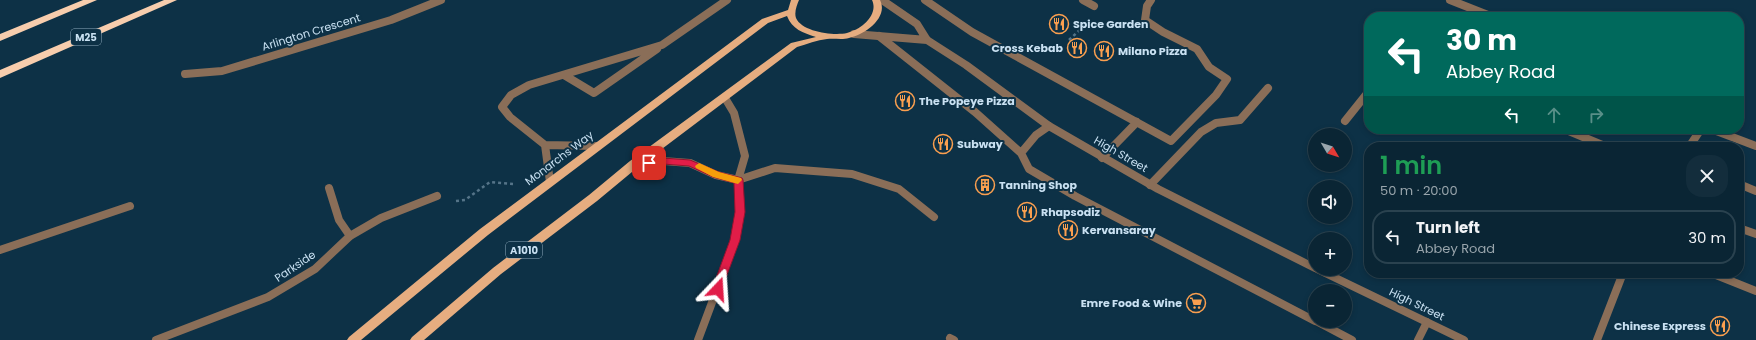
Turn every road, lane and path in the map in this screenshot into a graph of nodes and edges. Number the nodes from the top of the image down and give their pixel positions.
1 (92, 0) edge
2 (172, 0) edge
3 (441, 0) edge
4 (727, 0) edge
5 (794, 0) edge
6 (876, 0) edge
7 (882, 0) edge
8 (924, 0) edge
9 (1083, 0) edge
10 (1151, 0) edge
11 (1450, 0) edge
12 (1094, 6) dead end
13 (791, 12) junction
14 (1480, 12) edge
15 (1086, 25) dead end
16 (854, 34) junction
17 (828, 36) junction
18 (879, 36) junction
19 (0, 38) edge
20 (928, 40) junction
21 (1069, 40) dead end
22 (662, 45) junction
23 (0, 74) edge
24 (185, 74) dead end
25 (564, 75) junction
26 (1268, 88) dead end
27 (1364, 97) edge
28 (725, 98) junction
29 (1344, 121) dead end
30 (1137, 122) junction
31 (1049, 126) junction
32 (1576, 134) edge
33 (1724, 134) edge
34 (1595, 142) edge
35 (545, 144) junction
36 (596, 146) junction
37 (1756, 146) edge
38 (1021, 153) junction
39 (1102, 158) junction
40 (634, 164) junction
41 (738, 180) junction
42 (550, 182) junction
43 (1150, 185) junction
44 (1744, 186) edge
45 (330, 188) dead end
46 (1756, 191) edge
47 (437, 196) dead end
48 (130, 206) dead end
49 (934, 217) dead end
50 (1744, 230) edge
51 (1756, 234) edge
52 (350, 236) junction
53 (0, 250) edge
54 (1308, 264) edge
55 (1332, 276) edge
56 (1621, 278) edge
57 (1724, 278) edge
58 (1756, 291) edge
59 (1308, 317) edge
60 (1427, 322) junction
61 (1329, 328) edge
62 (156, 340) edge
63 (353, 340) edge
64 (416, 340) edge
65 (698, 340) edge
66 (1352, 340) edge
67 (1418, 340) edge
68 (1464, 340) edge
69 (1597, 340) edge

1 - 19 highway
2 - 23 highway, M25
3 - 24 street, Arlington Crescent
4 - 22 street
5 - 13 main road
6 - 16 main road
7 - 20 street, High Street
8 - 30 street
9 - 12 street
10 - 30 street
11 - 14 street
13 - 17 main road
13 - 36 main road, Monarchs Way
15 - 21 path
16 - 17 main road
16 - 18 street, High Street
17 - 28 main road, A1010
18 - 20 street, High Street
18 - 38 street
20 - 31 street, High Street
22 - 25 street
22 - 25 street
25 - 35 street
26 - 43 street
27 - 29 street
28 - 40 main road, A1010
28 - 41 street
30 - 39 street
31 - 38 street
31 - 39 street, High Street
32 - 34 street
33 - 37 street
35 - 36 street
35 - 42 street
36 - 42 main road, Monarchs Way
38 - 59 street
39 - 43 street, High Street
40 - 41 street
40 - 64 main road, A1010
41 - 49 street
41 - 65 street
42 - 63 main road, Monarchs Way
43 - 54 street, High Street
44 - 46 street
45 - 52 street
47 - 52 street, Parkside
48 - 53 street
50 - 51 street
52 - 62 street, Parkside
55 - 60 street, High Street
56 - 69 street
57 - 58 street
60 - 67 street
60 - 68 street, High Street
61 - 66 street

